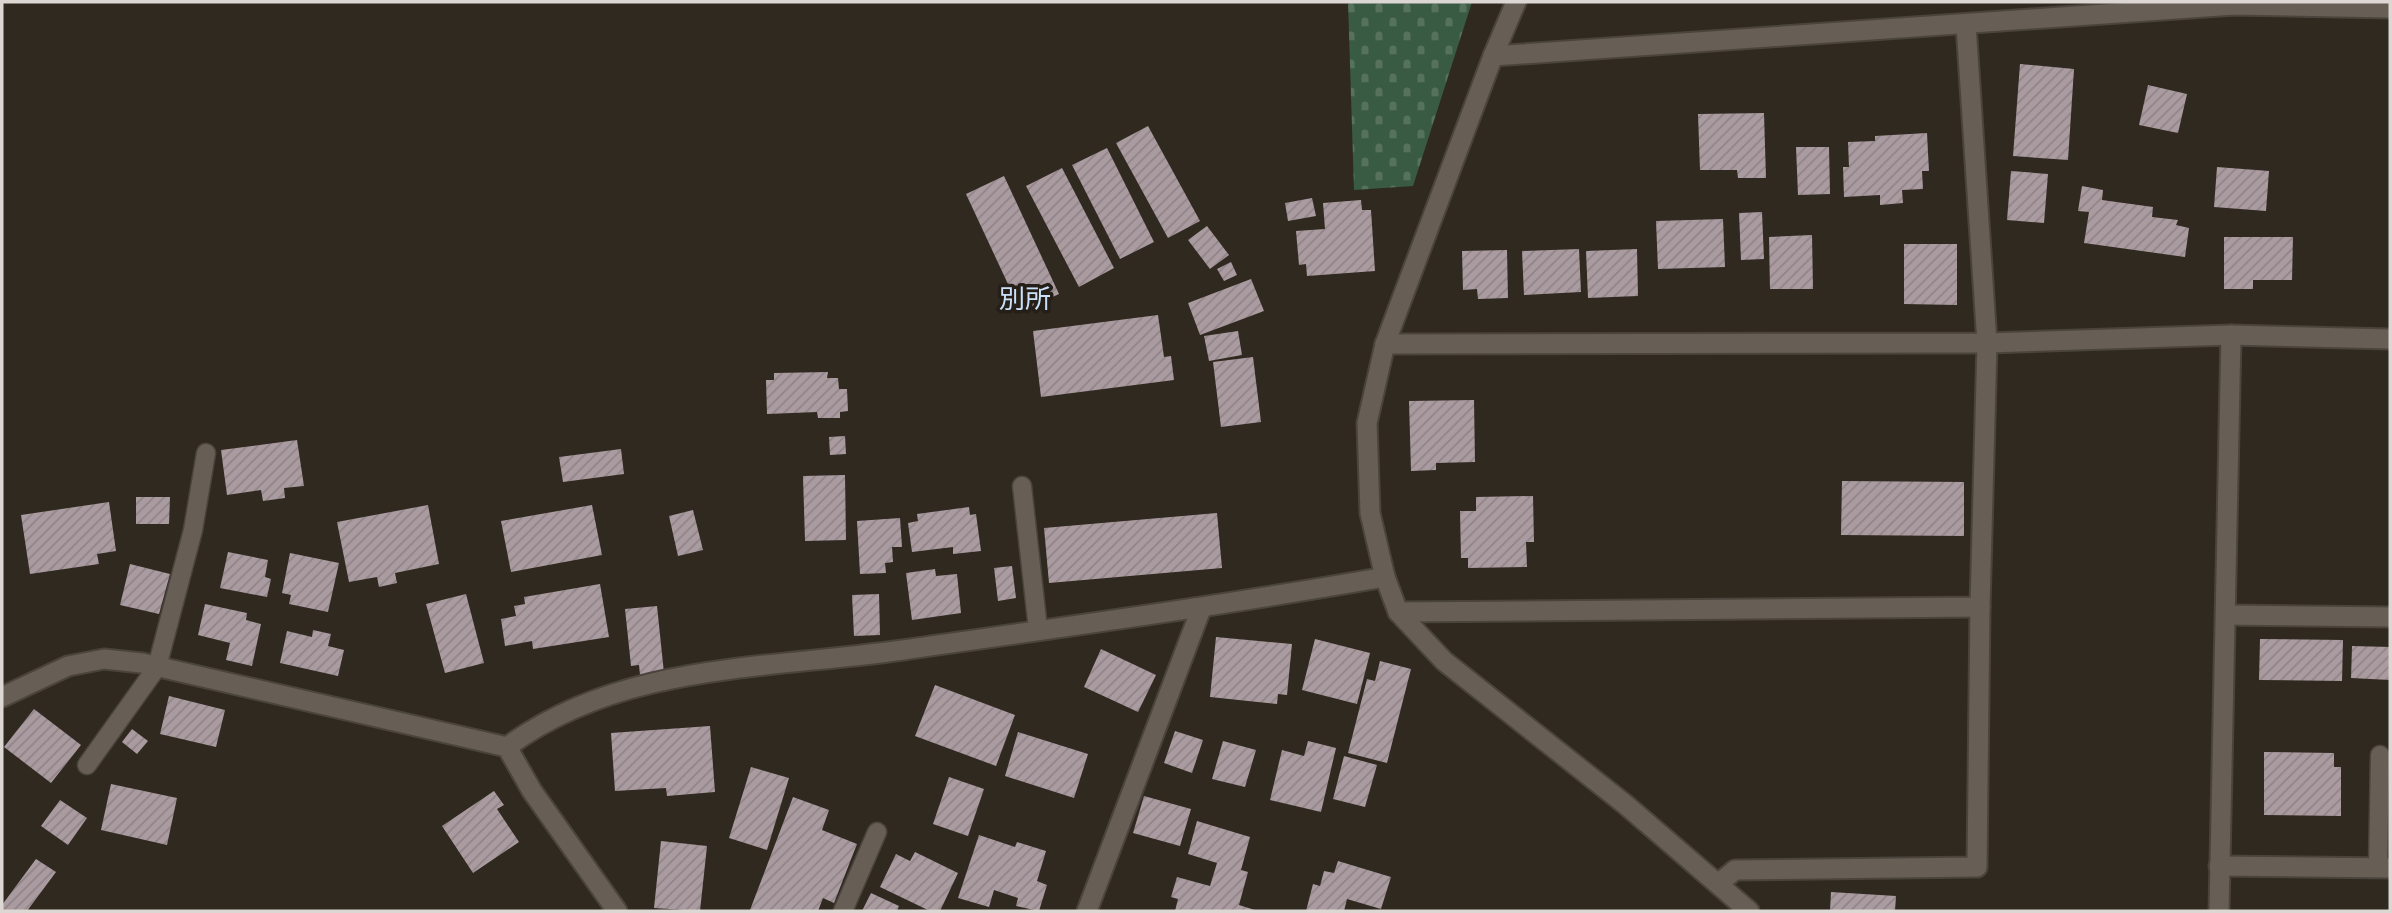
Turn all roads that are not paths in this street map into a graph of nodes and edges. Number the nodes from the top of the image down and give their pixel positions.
1 (1516, 2) edge
2 (2234, 4) edge
3 (2390, 8) edge
4 (1966, 25) junction
5 (1493, 56) junction
6 (2231, 335) junction
7 (2390, 338) edge
8 (1987, 343) junction
9 (1385, 344) junction
10 (206, 453) dead end
11 (1022, 486) dead end
12 (1385, 577) junction
13 (1980, 607) junction
14 (1201, 609) junction
15 (1398, 612) junction
16 (2226, 615) junction
17 (2390, 617) edge
18 (1038, 628) junction
19 (157, 667) junction
20 (2, 697) edge
21 (507, 747) junction
22 (2380, 755) dead end
23 (87, 765) dead end
24 (877, 832) dead end
25 (2220, 866) junction
26 (2384, 868) edge
27 (1718, 884) junction
28 (617, 911) edge
29 (843, 911) edge
30 (1087, 911) edge
31 (1749, 911) edge
32 (2219, 911) edge

1 - 5 street
2 - 3 street
2 - 4 street
4 - 5 street
4 - 8 street
5 - 9 street
6 - 7 street
6 - 8 street
6 - 16 street
8 - 9 street
8 - 13 street
9 - 12 street
10 - 19 lane
11 - 18 lane
12 - 14 street
12 - 15 street
13 - 15 street
13 - 27 street
14 - 18 street
14 - 30 street
15 - 27 street
16 - 17 street
16 - 25 street
18 - 21 street
19 - 20 street
19 - 21 street
19 - 23 lane
21 - 28 street
22 - 26 lane
24 - 29 lane
25 - 26 street
25 - 32 street
27 - 31 street

